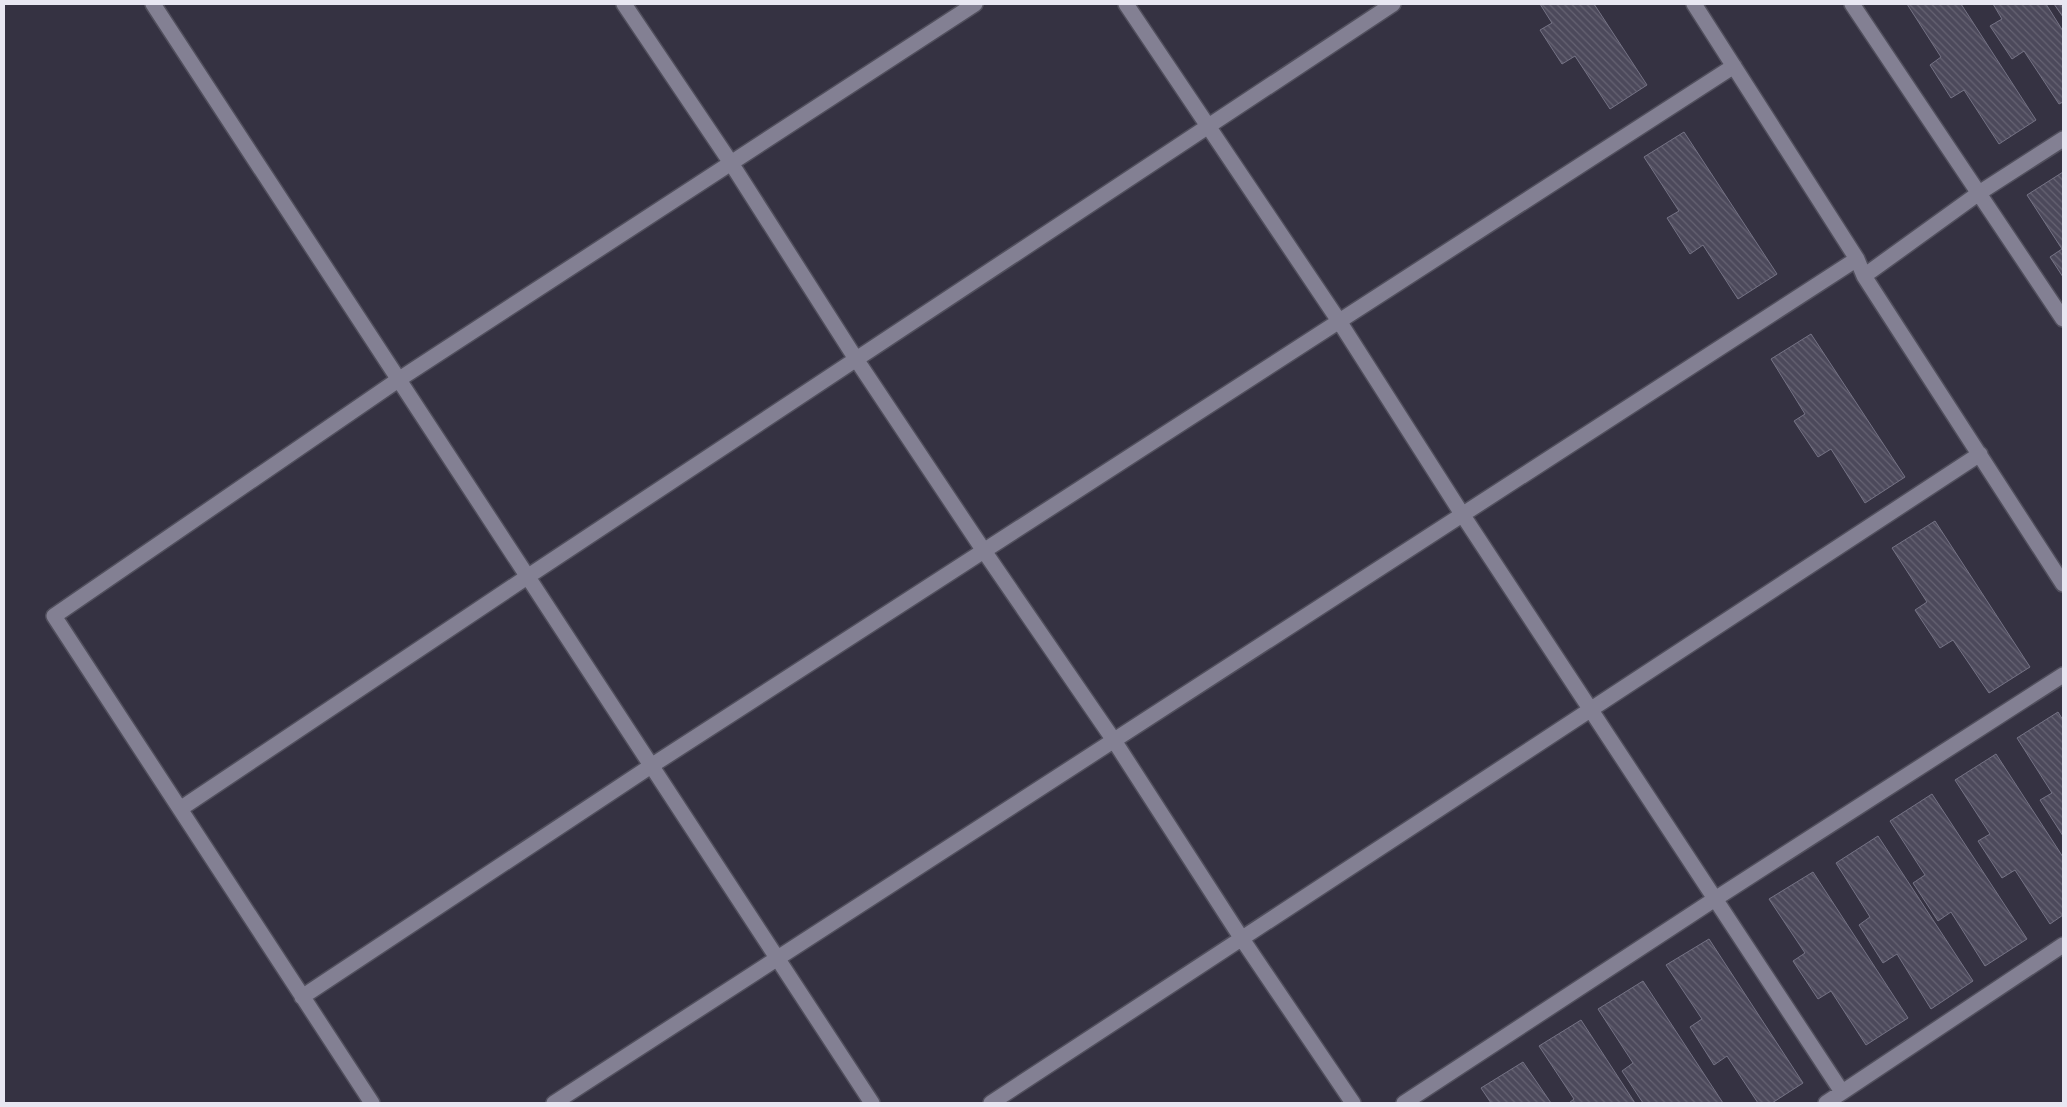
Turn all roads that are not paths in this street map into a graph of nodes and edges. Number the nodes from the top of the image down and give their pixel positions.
1 (153, 4) edge
2 (624, 4) edge
3 (975, 4) edge
4 (1126, 4) edge
5 (1393, 4) edge
6 (1694, 4) edge
7 (1852, 4) edge
8 (1734, 66) junction
9 (1207, 127) junction
10 (2063, 139) edge
11 (731, 163) junction
12 (1979, 193) junction
13 (1856, 259) junction
14 (1864, 276) junction
15 (2063, 319) edge
16 (1339, 322) junction
17 (856, 359) junction
18 (398, 380) junction
19 (1980, 454) junction
20 (1462, 514) junction
21 (984, 551) junction
22 (527, 577) junction
23 (2063, 584) edge
24 (2063, 675) edge
25 (1591, 709) junction
26 (1113, 739) junction
27 (651, 766) junction
28 (180, 809) junction
29 (1715, 898) junction
30 (1242, 939) junction
31 (2063, 945) edge
32 (776, 957) junction
33 (302, 997) junction
34 (1842, 1092) junction
35 (372, 1103) edge
36 (554, 1103) edge
37 (872, 1103) edge
38 (991, 1103) edge
39 (1353, 1103) edge
40 (1404, 1103) edge
41 (1826, 1103) edge

1 - 18 street
2 - 11 street
3 - 11 street
4 - 9 street
5 - 9 street
6 - 8 street
7 - 12 street
8 - 13 street
8 - 16 street
9 - 16 street
9 - 17 street
10 - 12 street
11 - 17 street
11 - 18 street
12 - 14 street
12 - 15 street
13 - 14 street
13 - 20 street
14 - 19 street
16 - 20 street
16 - 21 street
17 - 21 street
17 - 22 street
18 - 22 street
18 - 28 street
19 - 23 street
19 - 25 street
20 - 25 street
20 - 26 street
21 - 26 street
21 - 27 street
22 - 27 street
22 - 28 street
24 - 29 street
25 - 29 street
25 - 30 street
26 - 30 street
26 - 32 street
27 - 32 street
27 - 33 street
28 - 33 street
29 - 34 street
29 - 40 street
30 - 38 street
30 - 39 street
31 - 34 street
32 - 36 street
32 - 37 street
33 - 35 street
34 - 41 street

